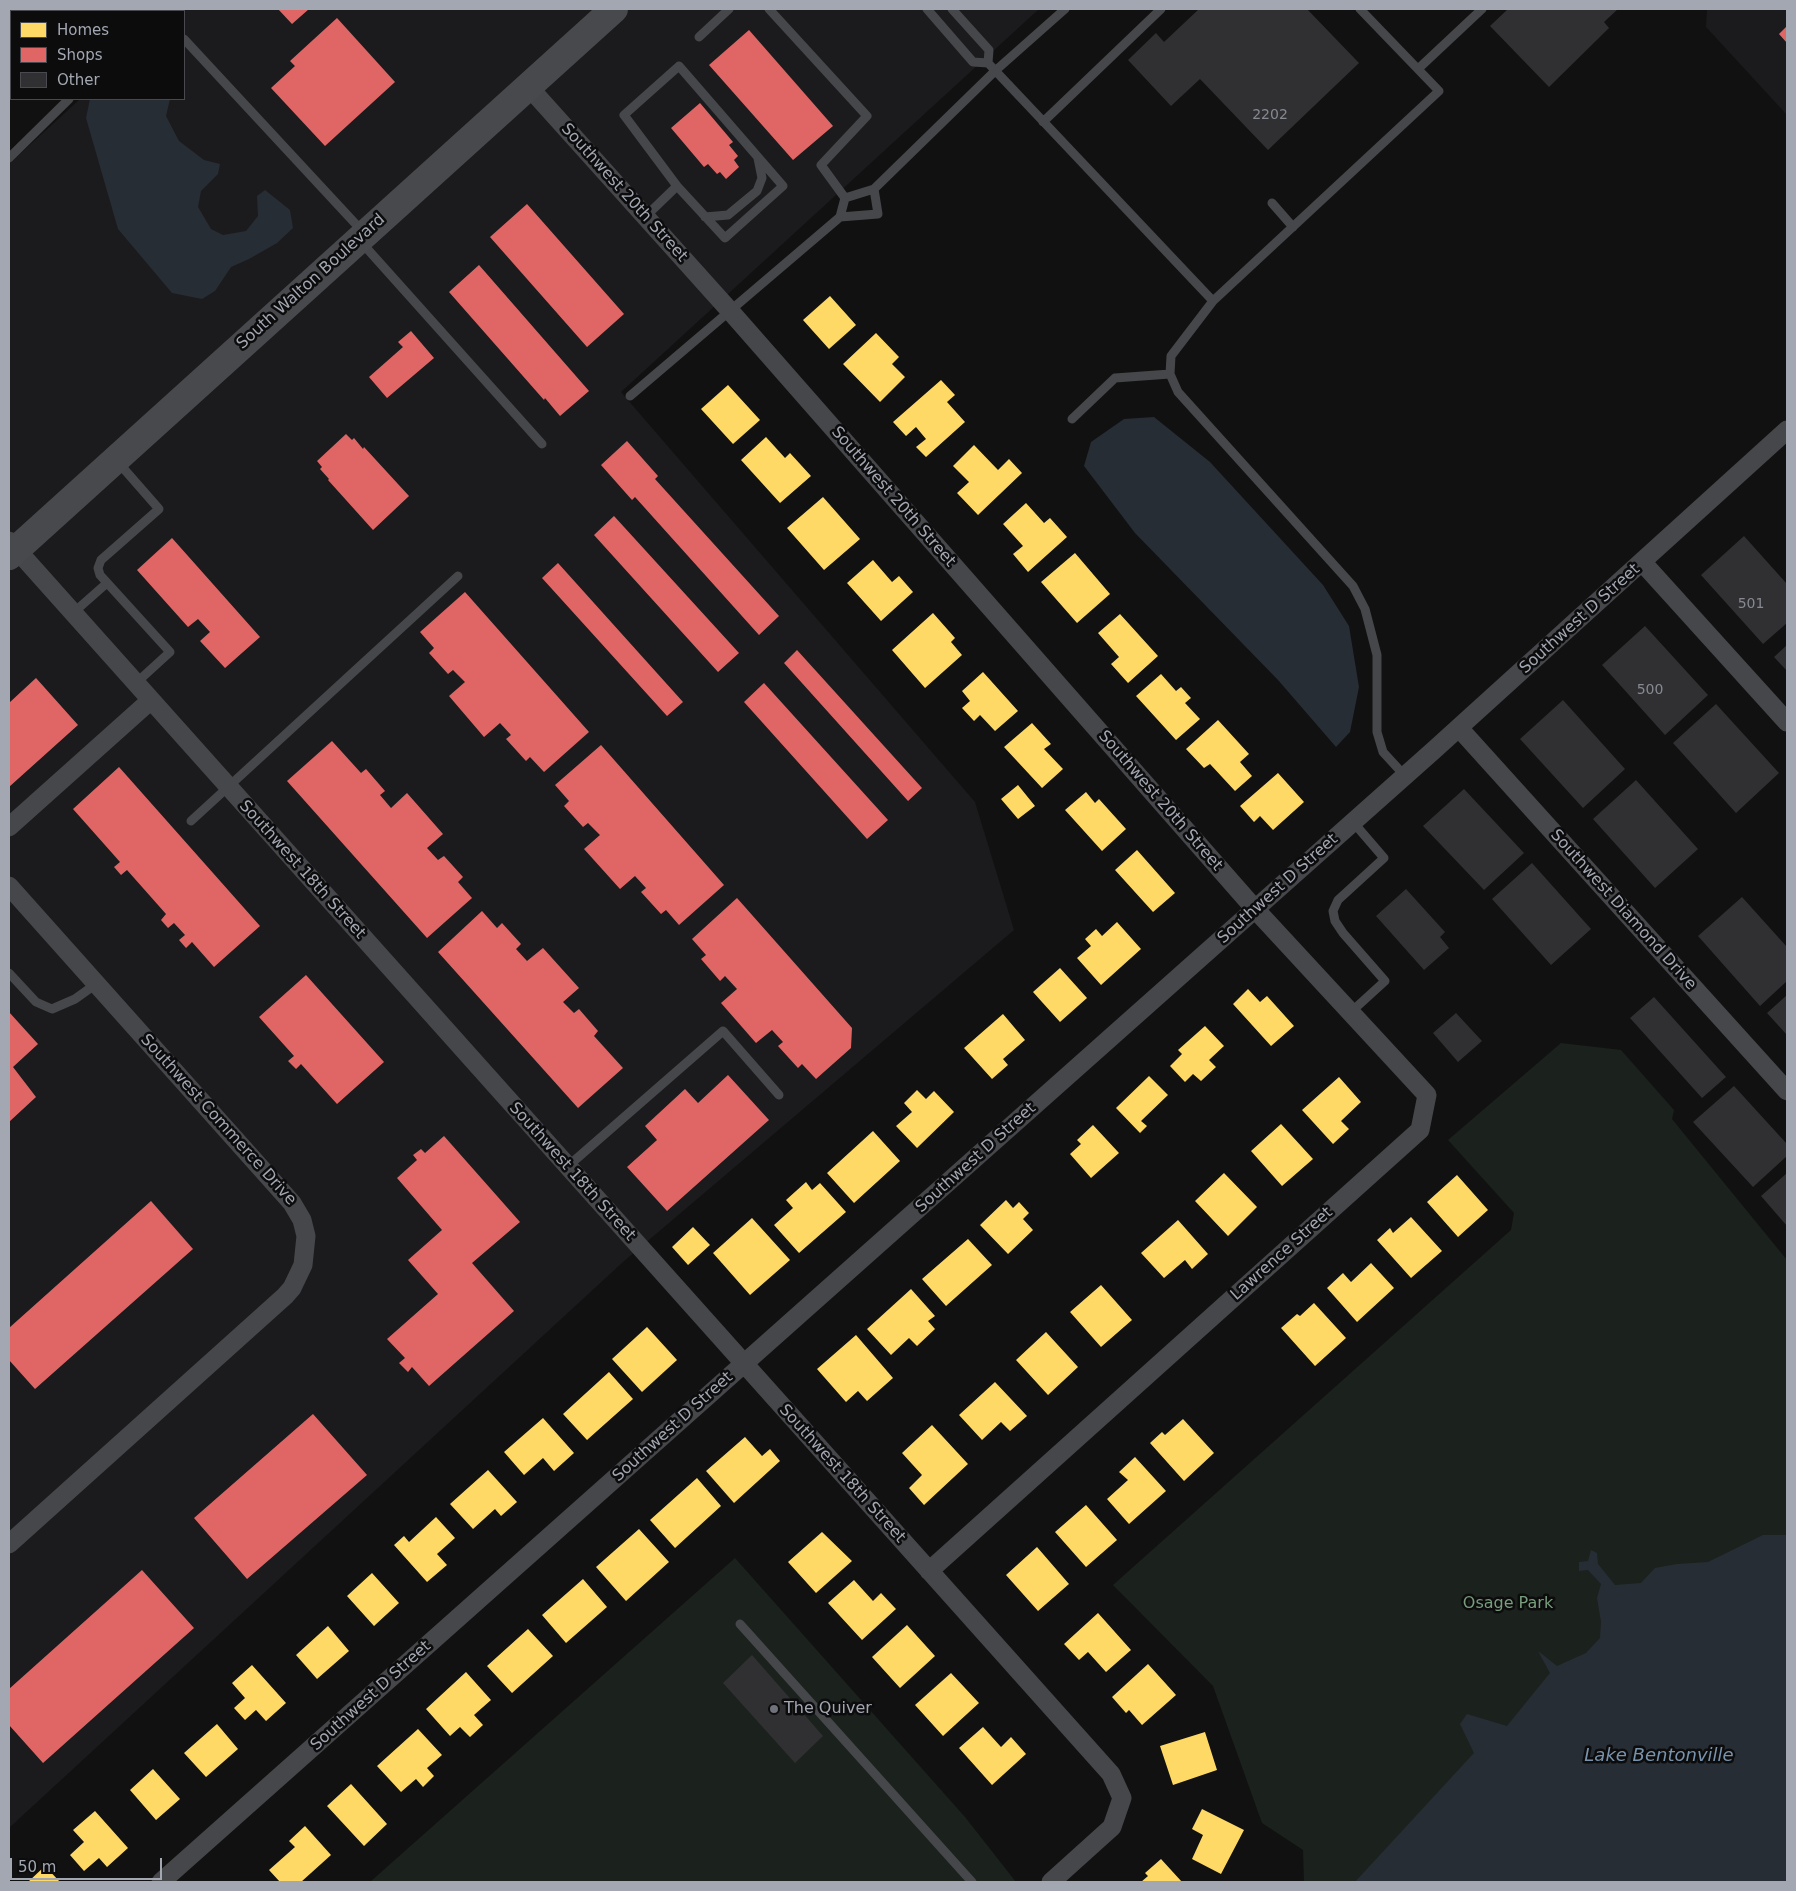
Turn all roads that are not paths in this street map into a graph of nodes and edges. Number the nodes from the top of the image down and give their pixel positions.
1 (614, 9) edge
2 (729, 9) edge
3 (769, 9) edge
4 (927, 9) edge
5 (952, 9) edge
6 (1065, 9) edge
7 (1161, 9) edge
8 (1360, 9) edge
9 (1482, 9) edge
10 (699, 37) dead end
11 (185, 40) edge
12 (988, 63) junction
13 (1418, 69) junction
14 (995, 71) junction
15 (528, 86) junction
16 (68, 100) edge
17 (1043, 122) junction
18 (9, 158) edge
19 (758, 158) junction
20 (677, 186) junction
21 (874, 189) junction
22 (845, 198) junction
23 (1272, 203) dead end
24 (645, 217) junction
25 (705, 217) junction
26 (840, 217) junction
27 (1293, 227) junction
28 (361, 236) junction
29 (1213, 301) junction
30 (731, 312) junction
31 (1170, 374) junction
32 (630, 396) dead end
33 (1072, 419) dead end
34 (1787, 430) edge
35 (542, 444) dead end
36 (116, 459) junction
37 (11, 549) edge
38 (1643, 563) junction
39 (458, 576) dead end
40 (107, 583) junction
41 (73, 614) junction
42 (136, 683) junction
43 (151, 700) junction
44 (1787, 722) edge
45 (1459, 728) junction
46 (1405, 776) junction
47 (227, 786) junction
48 (191, 820) dead end
49 (1353, 822) junction
50 (9, 827) edge
51 (9, 886) edge
52 (1255, 909) junction
53 (9, 972) edge
54 (96, 984) junction
55 (1350, 1012) junction
56 (1787, 1091) edge
57 (779, 1095) dead end
58 (568, 1166) junction
59 (744, 1364) junction
60 (9, 1544) edge
61 (929, 1571) junction
62 (740, 1624) dead end
63 (161, 1882) edge
64 (972, 1882) edge
65 (1051, 1882) edge

1 - 15 main road, South Walton Boulevard
2 - 10 lane
3 - 22 lane
4 - 12 lane
5 - 12 lane
6 - 14 lane
7 - 17 lane
8 - 13 lane
9 - 13 lane
11 - 28 lane
12 - 14 lane
13 - 27 lane
14 - 17 lane
14 - 21 lane
15 - 24 street, Southwest 20th Street
15 - 28 main road, South Walton Boulevard
16 - 18 lane
17 - 29 lane
19 - 20 lane
19 - 25 lane
19 - 25 lane
20 - 24 lane
20 - 25 lane
21 - 22 lane
21 - 26 lane
22 - 26 lane
23 - 27 lane
24 - 30 street, Southwest 20th Street
26 - 30 lane
27 - 29 lane
28 - 35 lane
28 - 36 main road, South Walton Boulevard
29 - 31 lane
30 - 32 lane
30 - 52 street, Southwest 20th Street
31 - 33 lane
31 - 46 lane
34 - 38 street, Southwest D Street
36 - 37 main road, South Walton Boulevard
36 - 40 lane
37 - 41 street, Southwest 18th Street
38 - 44 street
38 - 45 street, Southwest D Street
39 - 47 lane
40 - 41 lane
40 - 42 lane
41 - 42 street, Southwest 18th Street
42 - 43 street, Southwest 18th Street
43 - 47 street, Southwest 18th Street
43 - 50 street
45 - 46 street, Southwest D Street
45 - 56 street, Southwest Diamond Drive
46 - 49 street, Southwest D Street
47 - 48 lane
47 - 58 street, Southwest 18th Street
49 - 52 street, Southwest D Street
49 - 55 lane
51 - 54 street, Southwest Commerce Drive
52 - 55 street, Lawrence Street
52 - 59 street, Southwest D Street
53 - 54 lane
54 - 60 street, Southwest Commerce Drive
55 - 61 street, Lawrence Street
57 - 58 lane
58 - 59 street, Southwest 18th Street
59 - 61 street, Southwest 18th Street
59 - 63 street, Southwest D Street
61 - 65 street, Southwest 18th Street
62 - 64 lane

